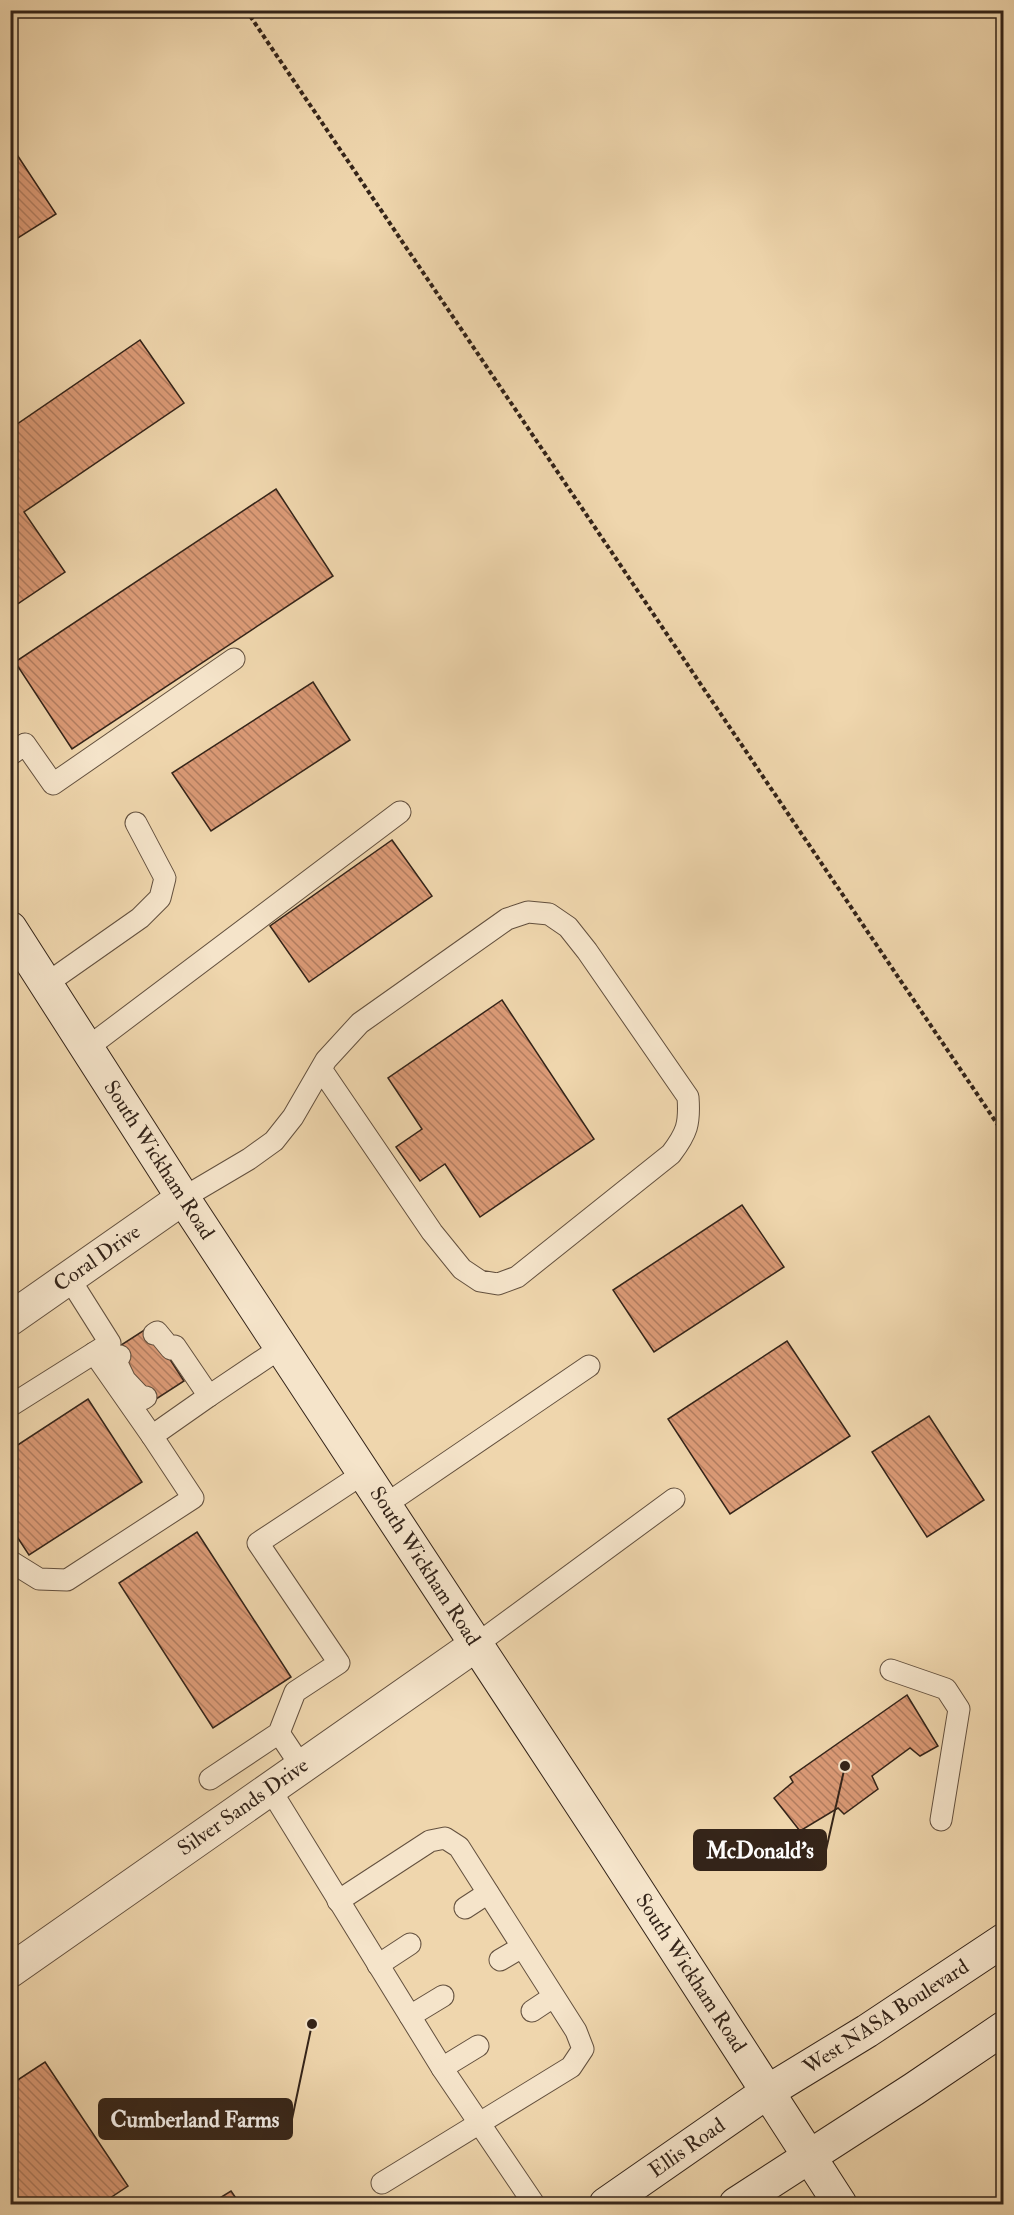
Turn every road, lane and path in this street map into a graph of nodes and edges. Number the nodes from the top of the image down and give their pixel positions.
1 (246, 10) edge
2 (234, 659) dead end
3 (10, 755) edge
4 (400, 812) dead end
5 (136, 822) dead end
6 (12, 933) edge
7 (46, 984) junction
8 (87, 1048) junction
9 (321, 1069) junction
10 (1004, 1134) edge
11 (183, 1197) junction
12 (69, 1278) junction
13 (10, 1319) edge
14 (154, 1334) dead end
15 (282, 1347) junction
16 (168, 1351) junction
17 (94, 1353) junction
18 (120, 1356) dead end
19 (589, 1366) dead end
20 (180, 1374) dead end
21 (125, 1380) junction
22 (209, 1396) junction
23 (146, 1397) dead end
24 (10, 1406) edge
25 (152, 1436) junction
26 (364, 1473) junction
27 (674, 1499) dead end
28 (385, 1505) junction
29 (10, 1561) edge
30 (477, 1644) junction
31 (891, 1670) dead end
32 (279, 1733) junction
33 (301, 1766) junction
34 (210, 1779) dead end
35 (270, 1789) junction
36 (941, 1820) dead end
37 (488, 1893) junction
38 (338, 1901) junction
39 (465, 1908) dead end
40 (1004, 1940) edge
41 (410, 1944) dead end
42 (522, 1947) junction
43 (500, 1960) dead end
44 (378, 1965) junction
45 (10, 1971) edge
46 (443, 1996) dead end
47 (554, 1997) junction
48 (532, 2011) dead end
49 (410, 2016) junction
50 (1004, 2028) edge
51 (477, 2046) dead end
52 (442, 2068) junction
53 (767, 2092) junction
54 (480, 2124) junction
55 (808, 2157) junction
56 (382, 2183) dead end
57 (534, 2205) edge
58 (606, 2205) edge
59 (736, 2205) edge
60 (840, 2205) edge

1 - 10 path
2 - 3 lane
4 - 8 lane
5 - 7 lane
6 - 7 main road, South Wickham Road
7 - 8 main road, South Wickham Road
8 - 11 main road, South Wickham Road
9 - 9 lane
9 - 11 lane
11 - 12 main road, Coral Drive
11 - 15 main road, South Wickham Road
12 - 13 main road, Coral Drive
12 - 17 lane
14 - 16 lane
15 - 22 lane
15 - 26 main road, South Wickham Road
16 - 20 lane
16 - 22 lane
17 - 21 lane
17 - 24 lane
18 - 21 lane
19 - 28 lane
21 - 23 lane
21 - 25 lane
22 - 25 lane
25 - 29 lane
26 - 28 main road, South Wickham Road
26 - 32 lane
27 - 30 lane
28 - 30 main road, South Wickham Road
30 - 33 main road, Silver Sands Drive
30 - 53 main road, South Wickham Road
31 - 36 lane
32 - 33 lane
32 - 34 lane
33 - 35 main road, Silver Sands Drive
35 - 38 lane
35 - 45 main road, Silver Sands Drive
37 - 38 lane
37 - 39 lane
37 - 42 lane
38 - 44 lane
40 - 53 main road, West NASA Boulevard
41 - 44 lane
42 - 43 lane
42 - 47 lane
44 - 49 lane
46 - 49 lane
47 - 48 lane
47 - 54 lane
49 - 52 lane
50 - 55 main road
51 - 52 lane
52 - 54 lane
53 - 55 main road, South Wickham Road
53 - 58 main road, Ellis Road
54 - 56 lane
54 - 57 lane
55 - 59 main road
55 - 60 main road, South Wickham Road

